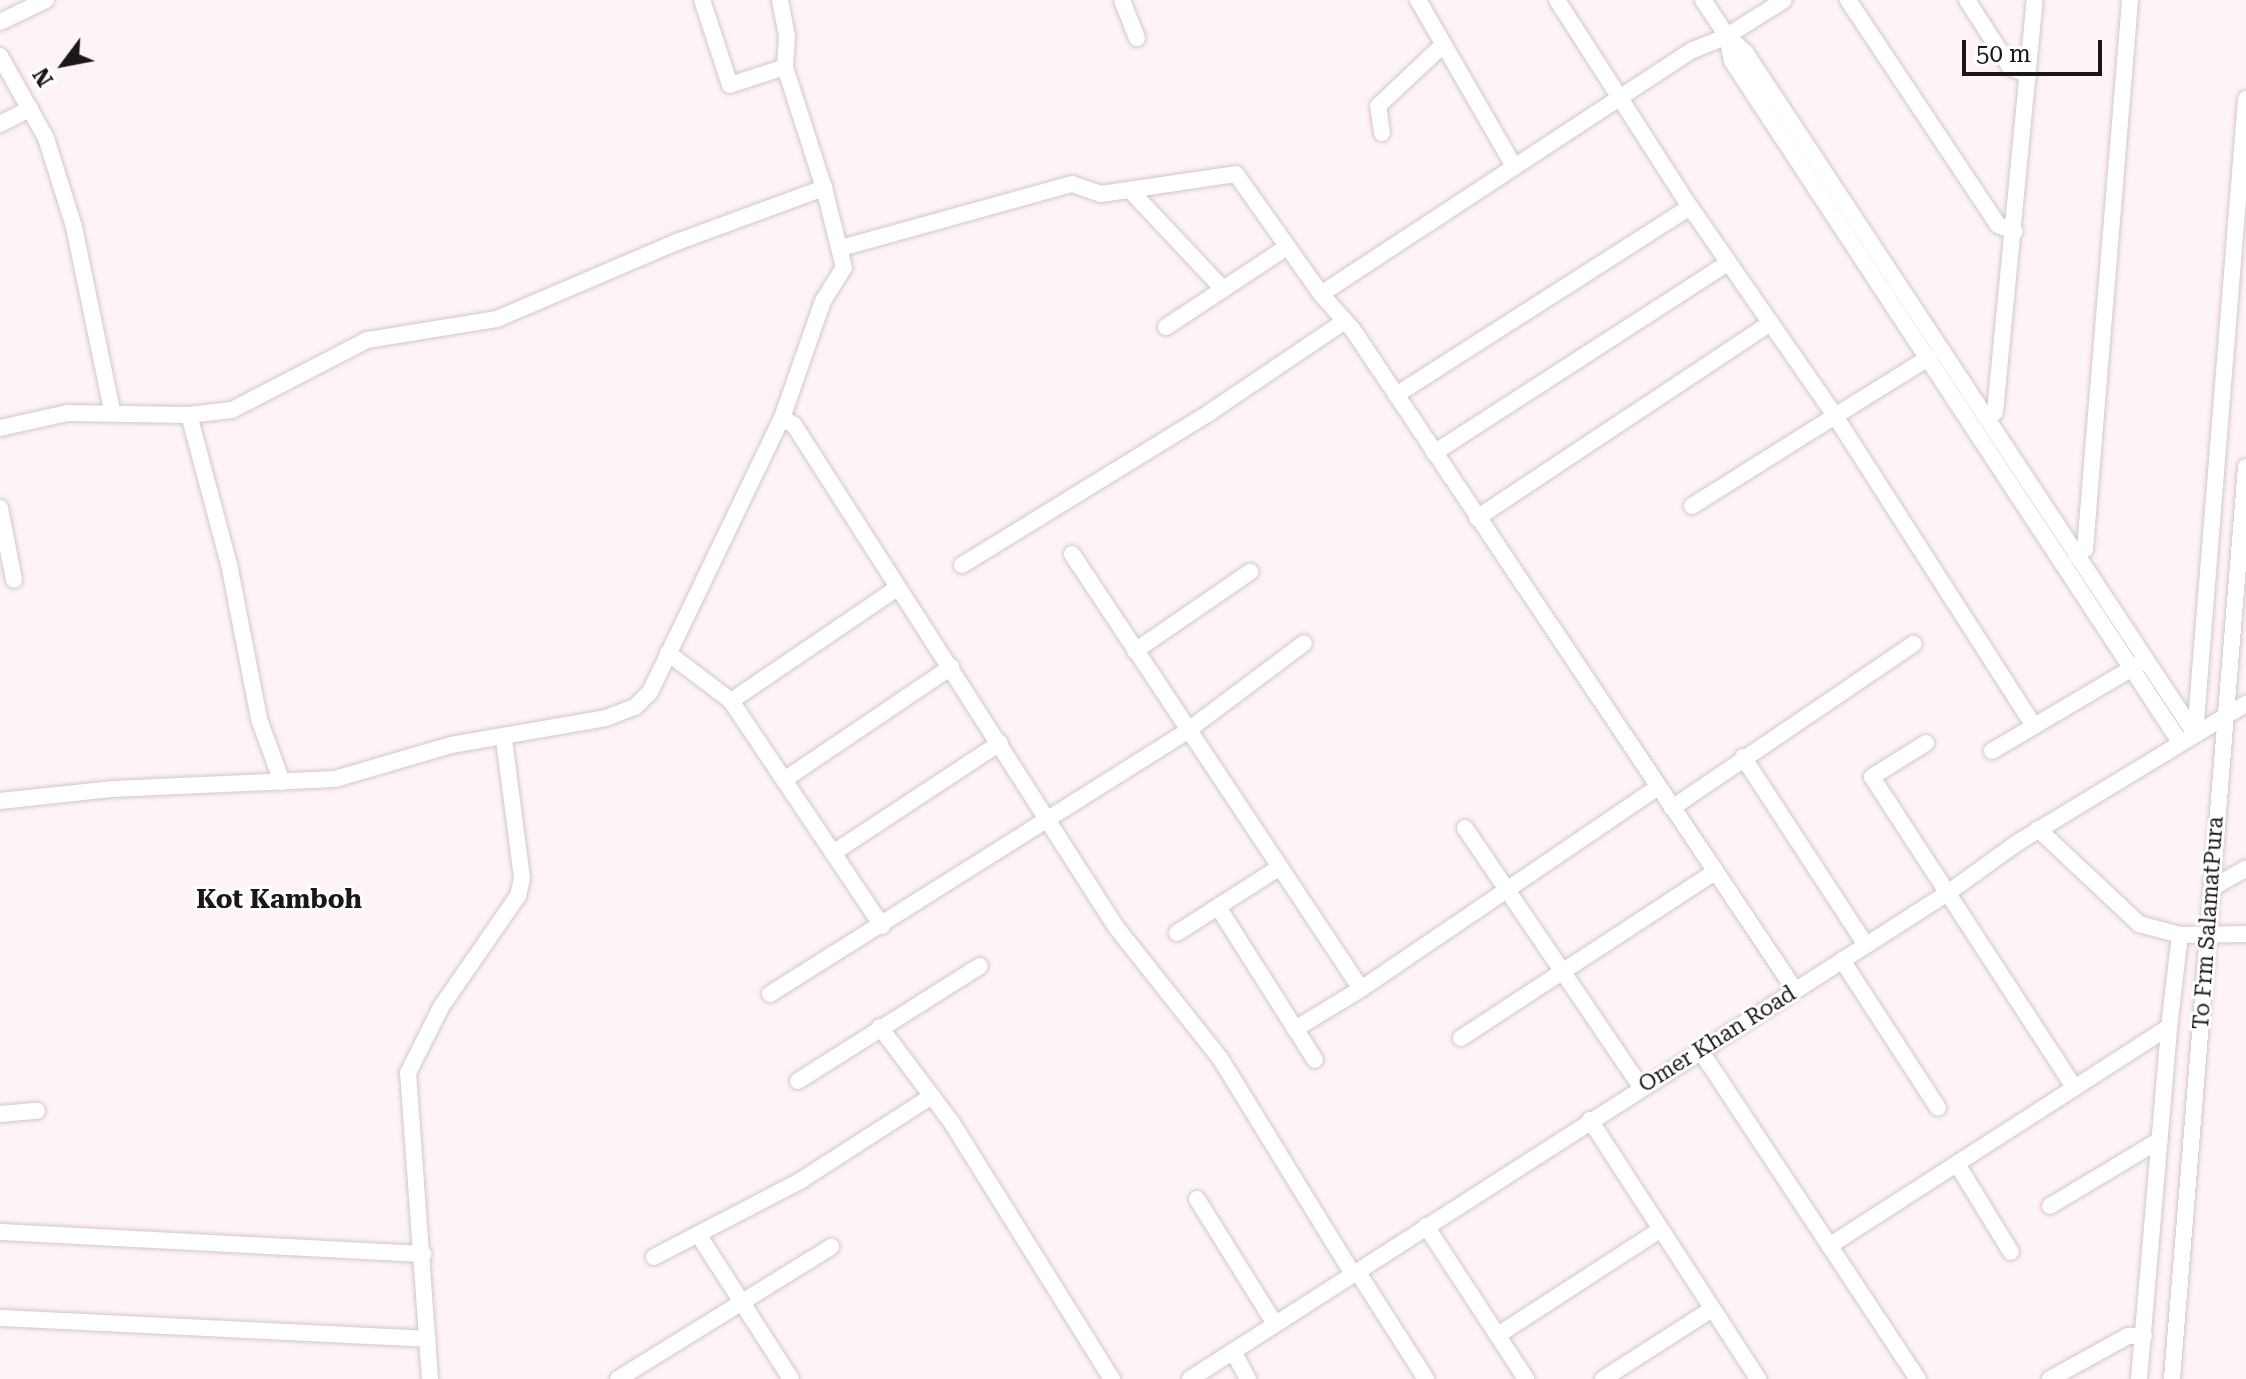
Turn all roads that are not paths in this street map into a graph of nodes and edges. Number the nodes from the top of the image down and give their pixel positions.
1 (46, 0) edge
2 (702, 0) edge
3 (780, 0) edge
4 (1122, 0) edge
5 (1418, 0) edge
6 (1557, 0) edge
7 (1703, 0) edge
8 (1848, 0) edge
9 (1967, 0) edge
10 (2035, 0) edge
11 (2130, 0) edge
12 (1776, 2) edge
13 (0, 22) edge
14 (1727, 36) junction
15 (1137, 38) dead end
16 (1443, 45) junction
17 (0, 56) edge
18 (785, 67) junction
19 (2028, 75) junction
20 (1621, 98) junction
21 (2246, 99) edge
22 (30, 109) junction
23 (0, 124) edge
24 (1382, 133) dead end
25 (1514, 166) junction
26 (824, 188) junction
27 (1130, 190) junction
28 (1690, 207) junction
29 (2015, 232) junction
30 (1287, 247) junction
31 (841, 248) junction
32 (1729, 262) junction
33 (1223, 289) junction
34 (1321, 294) junction
35 (1345, 321) junction
36 (1771, 323) junction
37 (1166, 327) dead end
38 (1928, 358) junction
39 (1396, 395) junction
40 (112, 410) junction
41 (189, 415) junction
42 (1835, 416) junction
43 (1987, 417) junction
44 (782, 418) junction
45 (0, 428) edge
46 (1434, 453) junction
47 (2246, 467) edge
48 (1692, 506) dead end
49 (0, 508) edge
50 (1477, 518) junction
51 (1072, 554) dead end
52 (2076, 555) junction
53 (962, 565) dead end
54 (1250, 572) dead end
55 (14, 580) dead end
56 (896, 589) junction
57 (1304, 643) dead end
58 (1913, 644) dead end
59 (1135, 651) junction
60 (668, 653) junction
61 (2139, 664) junction
62 (951, 667) junction
63 (731, 701) junction
64 (2246, 704) edge
65 (2223, 718) junction
66 (2033, 725) junction
67 (1187, 731) junction
68 (2187, 738) junction
69 (504, 739) junction
70 (1000, 743) junction
71 (1926, 743) dead end
72 (1992, 751) dead end
73 (1743, 757) junction
74 (784, 780) junction
75 (282, 782) junction
76 (1658, 787) junction
77 (0, 801) edge
78 (1672, 808) junction
79 (1047, 818) junction
80 (1465, 828) dead end
81 (2038, 829) junction
82 (833, 853) junction
83 (2246, 868) edge
84 (1277, 869) junction
85 (1715, 872) junction
86 (2212, 888) junction
87 (1507, 890) junction
88 (1949, 892) junction
89 (1218, 907) junction
90 (882, 926) junction
91 (1177, 933) dead end
92 (2208, 933) junction
93 (2246, 934) edge
94 (2180, 935) junction
95 (1866, 945) junction
96 (1842, 960) junction
97 (980, 966) dead end
98 (1563, 972) junction
99 (1361, 989) junction
100 (1795, 990) junction
101 (770, 994) dead end
102 (880, 1027) junction
103 (2169, 1027) junction
104 (1295, 1029) junction
105 (1461, 1038) dead end
106 (1700, 1050) junction
107 (1315, 1060) dead end
108 (798, 1081) dead end
109 (1641, 1087) junction
110 (2075, 1088) junction
111 (932, 1096) junction
112 (1938, 1108) dead end
113 (37, 1111) dead end
114 (0, 1114) edge
115 (1590, 1120) junction
116 (2160, 1140) junction
117 (1957, 1164) junction
118 (1197, 1199) dead end
119 (2050, 1206) dead end
120 (1426, 1226) junction
121 (1661, 1229) junction
122 (0, 1232) edge
123 (698, 1234) junction
124 (1829, 1246) junction
125 (831, 1247) dead end
126 (2011, 1252) dead end
127 (423, 1254) junction
128 (654, 1257) dead end
129 (1355, 1273) junction
130 (741, 1302) junction
131 (1712, 1309) junction
132 (2162, 1313) junction
133 (0, 1318) edge
134 (1275, 1324) junction
135 (1498, 1335) junction
136 (2144, 1336) junction
137 (427, 1339) junction
138 (1233, 1351) junction
139 (430, 1379) edge
140 (618, 1379) edge
141 (791, 1379) edge
142 (1112, 1379) edge
143 (1190, 1379) edge
144 (1248, 1379) edge
145 (1426, 1379) edge
146 (1526, 1379) edge
147 (1603, 1379) edge
148 (1758, 1379) edge
149 (1918, 1379) edge
150 (2050, 1379) edge
151 (2139, 1379) edge
152 (2172, 1379) edge

1 - 13 street
2 - 18 street
3 - 18 street
4 - 15 street
5 - 16 street
6 - 20 street
7 - 14 street
8 - 29 street
9 - 19 street
10 - 19 street
11 - 52 street
12 - 14 street
14 - 20 street
14 - 38 street
14 - 43 street
16 - 24 street
16 - 25 street
17 - 22 street
18 - 26 street
19 - 29 street
20 - 25 street
20 - 28 street
21 - 68 street
22 - 23 street
22 - 40 street
25 - 34 street
26 - 31 street
26 - 41 street
27 - 30 street
27 - 31 street
27 - 33 street
28 - 32 street
28 - 39 street
29 - 43 street
30 - 33 street
30 - 34 street
31 - 44 street
32 - 36 street
32 - 46 street
33 - 37 street
34 - 35 street
35 - 39 street
35 - 53 street
36 - 42 street
36 - 50 street
38 - 42 street
38 - 61 street
39 - 46 street
40 - 41 street
40 - 45 street
41 - 75 street
42 - 48 street
42 - 66 street
43 - 52 street
44 - 56 street
44 - 60 street
46 - 50 street
47 - 65 street, To Frm SalamatPura
49 - 55 street
50 - 76 street
51 - 59 street
52 - 61 street
54 - 59 street
56 - 62 street
56 - 63 street
57 - 67 street
58 - 73 street
59 - 67 street
60 - 63 street
60 - 69 street
61 - 66 street
61 - 68 street
62 - 70 street
62 - 74 street
63 - 74 street
64 - 65 street, Omer Khan Road
65 - 68 street, Omer Khan Road
65 - 86 street, To Frm SalamatPura
66 - 72 street
67 - 79 street
67 - 84 street
68 - 81 street, Omer Khan Road
69 - 75 street
69 - 127 street
70 - 79 street
70 - 82 street
71 - 88 street
73 - 78 street
73 - 95 street
74 - 82 street
75 - 77 street
76 - 78 street
76 - 87 street
78 - 85 street
79 - 90 street
79 - 129 street
80 - 87 street
81 - 88 street, Omer Khan Road
81 - 94 street
82 - 90 street
83 - 86 street
84 - 89 street
84 - 99 street
85 - 98 street
85 - 100 street
86 - 92 street, To Frm SalamatPura
87 - 98 street
87 - 99 street
88 - 95 street, Omer Khan Road
88 - 110 street
89 - 91 street
89 - 104 street
90 - 101 street
92 - 93 street
92 - 94 street
92 - 132 street, To Frm SalamatPura
94 - 103 street
95 - 96 street, Omer Khan Road
96 - 100 street, Omer Khan Road
96 - 112 street
97 - 102 street
98 - 105 street
98 - 109 street
99 - 104 street
100 - 106 street, Omer Khan Road
102 - 108 street
102 - 111 street
103 - 110 street
103 - 116 street
104 - 107 street
106 - 109 street, Omer Khan Road
106 - 124 street
109 - 115 street, Omer Khan Road
110 - 117 street
111 - 123 street
111 - 142 street
113 - 114 street
115 - 120 street, Omer Khan Road
115 - 121 street
116 - 119 street
116 - 132 street
117 - 124 street
117 - 126 street
118 - 134 street
120 - 129 street, Omer Khan Road
120 - 135 street
121 - 131 street
121 - 135 street
122 - 127 street
123 - 128 street
123 - 130 street
124 - 149 street
125 - 130 street
127 - 137 street
129 - 134 street, Omer Khan Road
129 - 145 street
130 - 140 street
130 - 141 street
131 - 147 street
131 - 148 street
132 - 136 street
132 - 152 street, To Frm SalamatPura
133 - 137 street
134 - 138 street, Omer Khan Road
135 - 146 street
136 - 150 street
136 - 151 street
137 - 139 street
138 - 143 street, Omer Khan Road
138 - 144 street

